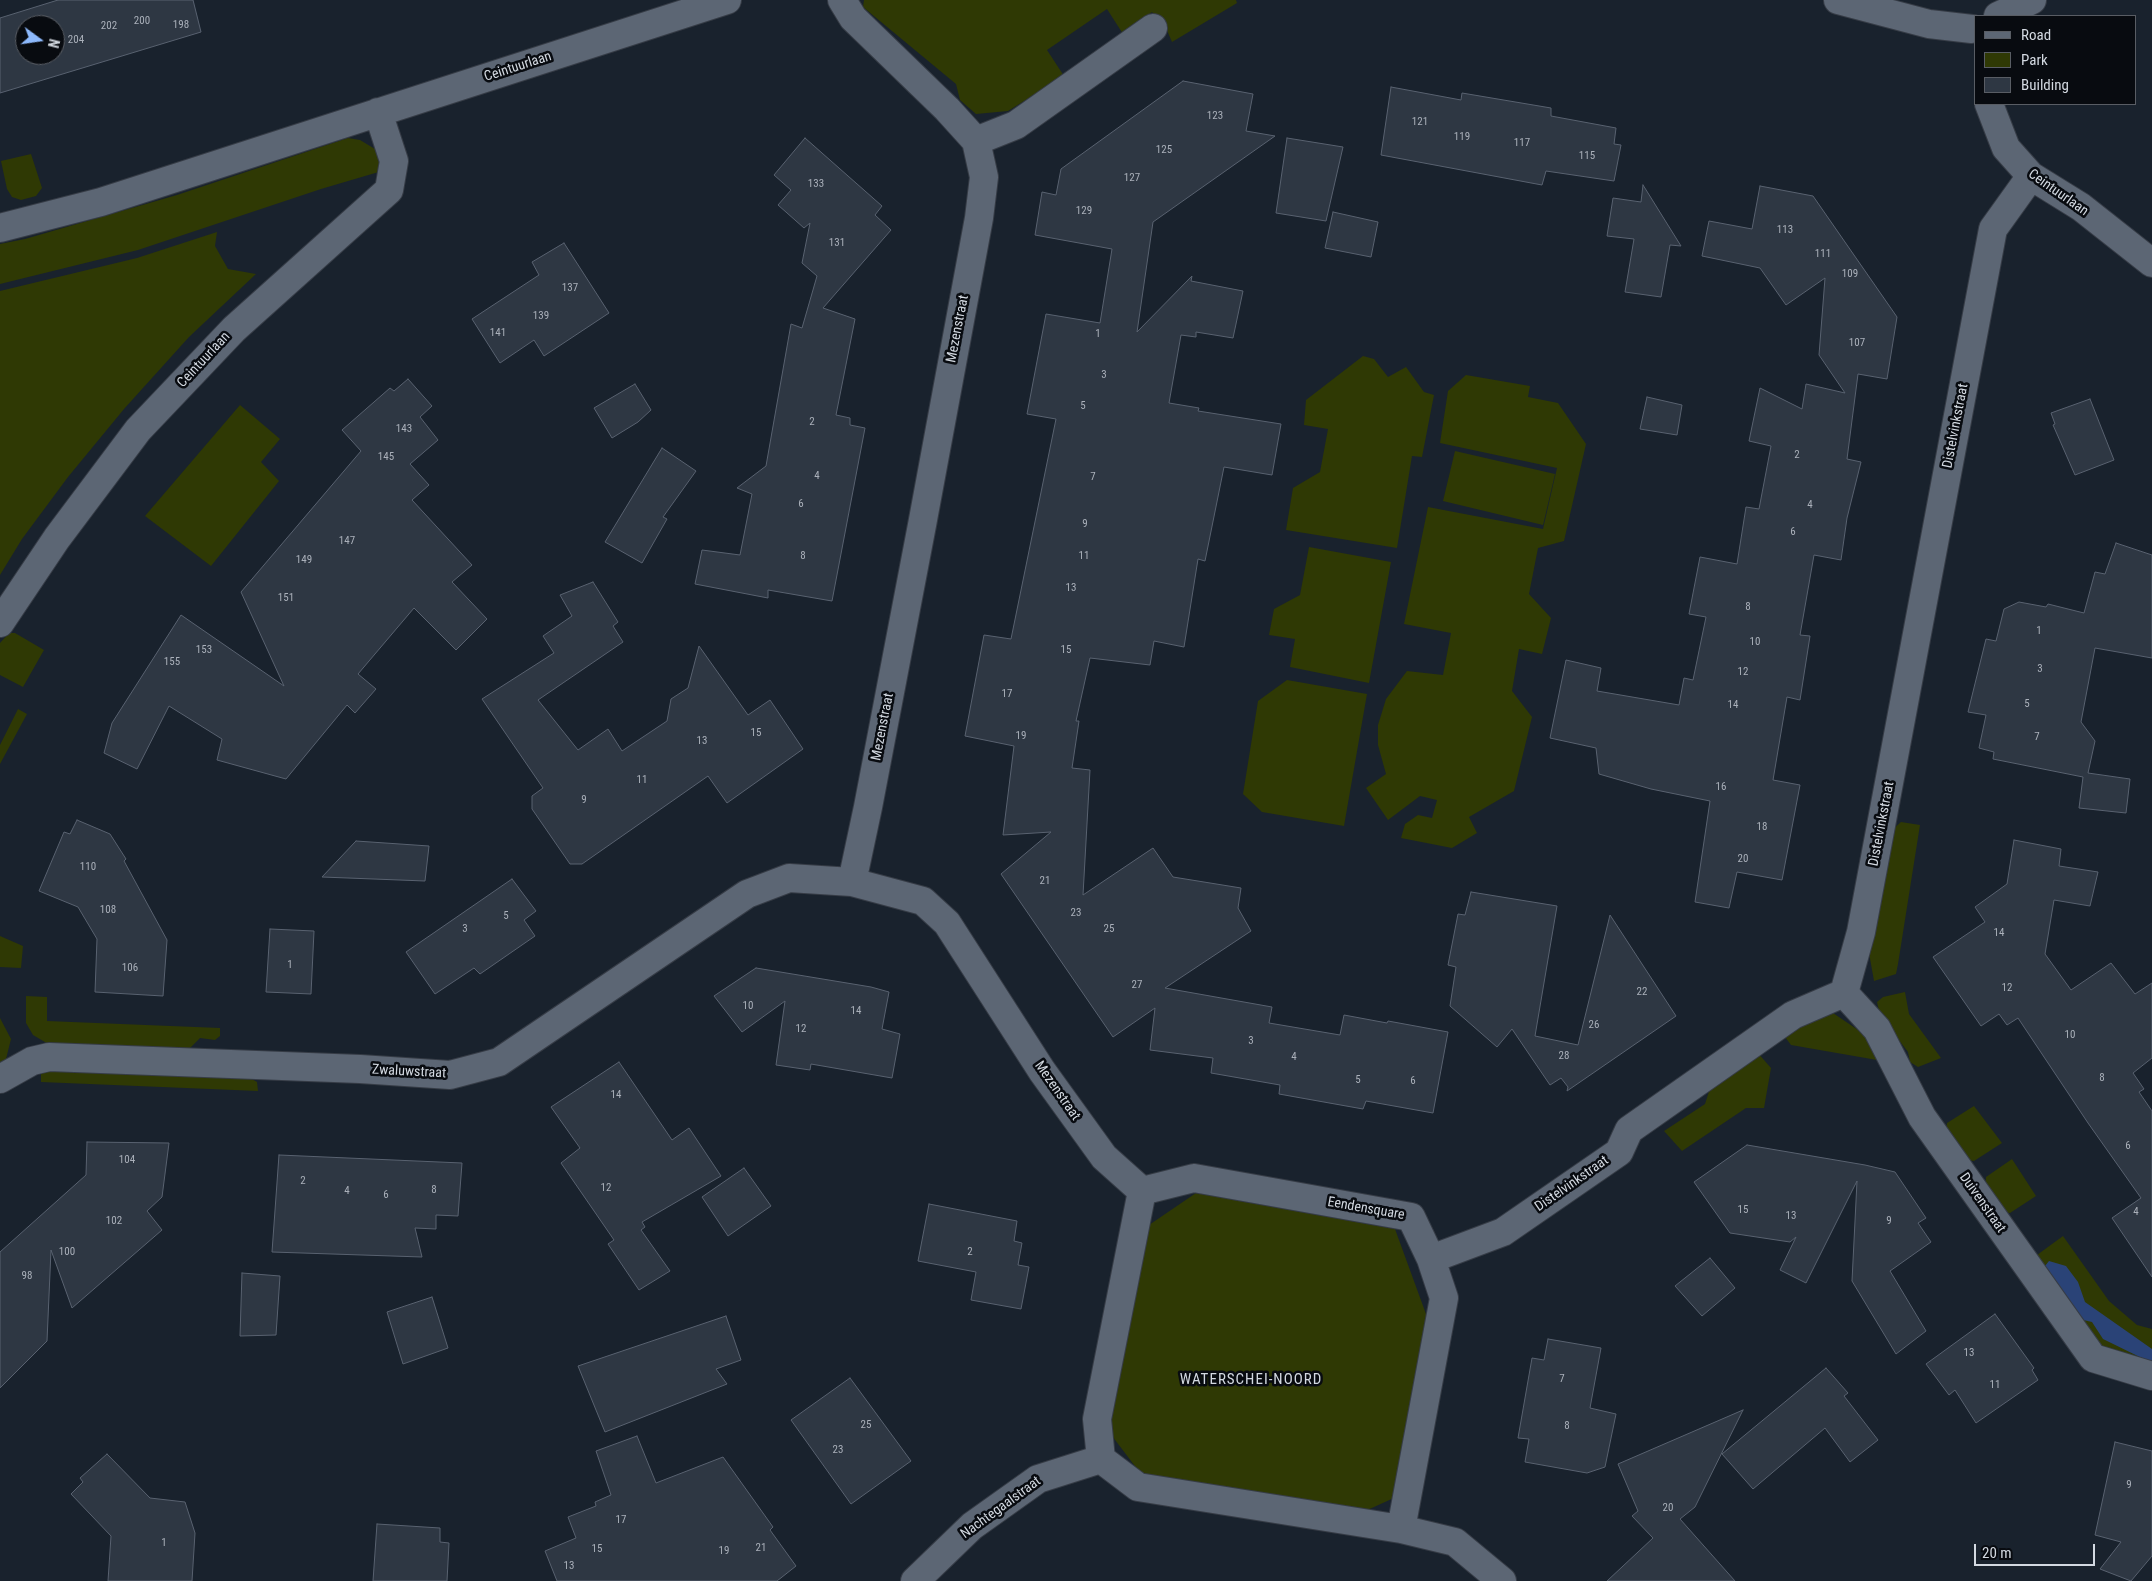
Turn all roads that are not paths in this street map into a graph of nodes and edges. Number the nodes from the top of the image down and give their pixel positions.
1 (727, 0) edge
2 (842, 0) edge
3 (1838, 0) edge
4 (2032, 0) edge
5 (654, 11) edge
6 (2000, 15) edge
7 (1153, 28) dead end
8 (1974, 33) edge
9 (1990, 105) edge
10 (378, 112) junction
11 (976, 140) junction
12 (2031, 176) junction
13 (0, 228) edge
14 (2152, 263) edge
15 (0, 623) edge
16 (852, 882) junction
17 (1844, 993) junction
18 (0, 1079) edge
19 (1142, 1191) junction
20 (1431, 1259) junction
21 (2152, 1376) edge
22 (1101, 1459) junction
23 (1401, 1529) junction
24 (914, 1581) edge
25 (1502, 1581) edge

1 - 5 street, Ceintuurlaan
2 - 11 street, Mezenstraat
3 - 8 street
4 - 6 street
5 - 10 street, Ceintuurlaan
7 - 11 street
9 - 12 street, Ceintuurlaan
10 - 13 street, Ceintuurlaan
10 - 15 street, Ceintuurlaan
11 - 16 street, Mezenstraat
12 - 14 street, Ceintuurlaan
12 - 17 street, Distelvinkstraat
16 - 18 street, Zwaluwstraat
16 - 19 street, Mezenstraat
17 - 20 street, Distelvinkstraat
17 - 21 street, Duivenstraat
19 - 20 street, Eendensquare
19 - 22 street
20 - 23 street, Eendensquare
22 - 23 street
22 - 24 street, Nachtegaalstraat
23 - 25 street

